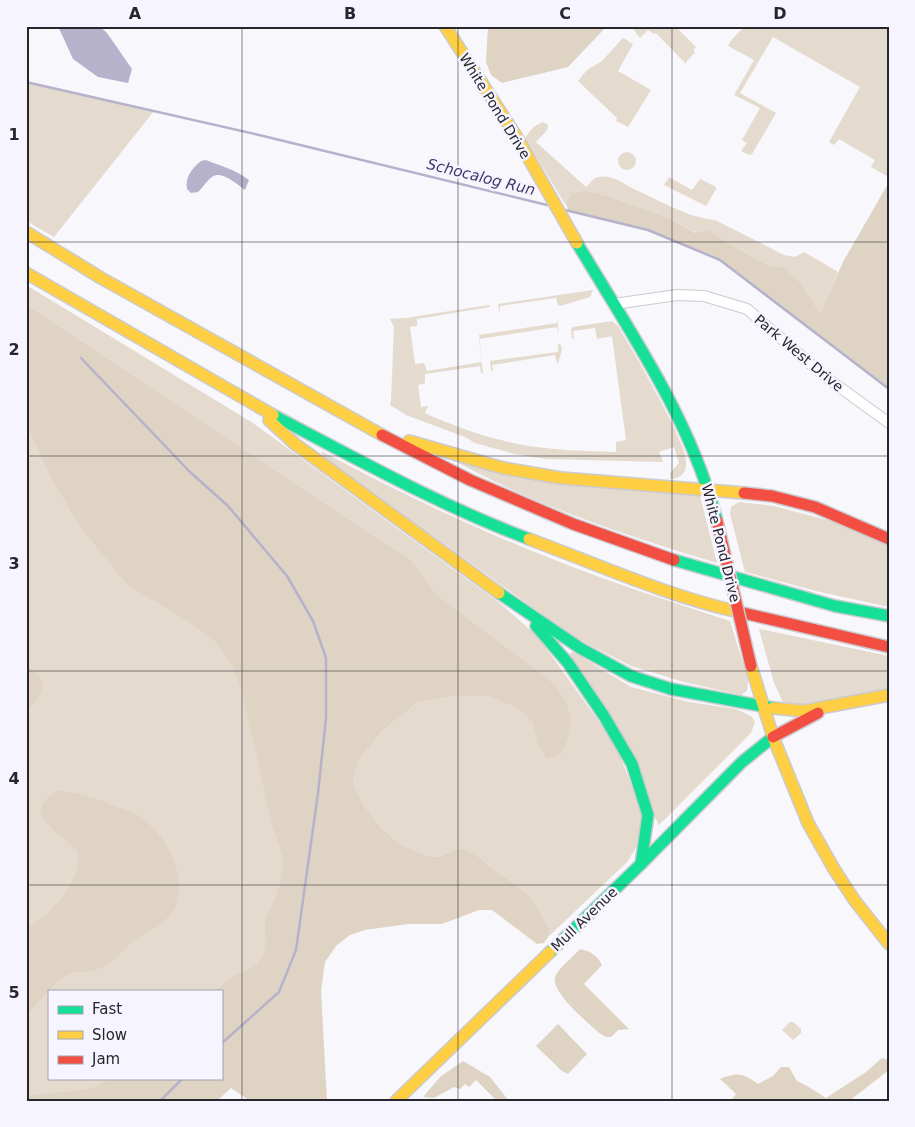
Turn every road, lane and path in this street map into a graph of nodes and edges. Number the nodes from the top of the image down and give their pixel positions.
1 (445, 26) edge
2 (26, 232) edge
3 (26, 273) edge
4 (614, 304) junction
5 (252, 404) junction
6 (889, 423) edge
7 (376, 433) junction
8 (709, 490) junction
9 (889, 539) edge
10 (523, 610) junction
11 (889, 616) edge
12 (889, 647) edge
13 (889, 695) edge
14 (834, 705) junction
15 (765, 707) junction
16 (773, 737) junction
17 (641, 864) junction
18 (889, 944) edge
19 (396, 1101) edge

1 - 4 main road, White Pond Drive
2 - 7 main road
3 - 5 main road
4 - 6 street, Park West Drive
4 - 8 main road, White Pond Drive
5 - 10 main road
5 - 12 main road
7 - 8 main road
7 - 11 main road
8 - 9 main road
8 - 15 main road, White Pond Drive, bridge
10 - 15 main road
10 - 17 main road
13 - 14 main road
14 - 15 main road
14 - 16 main road, Mull Avenue
15 - 16 main road, White Pond Drive
16 - 17 main road, Mull Avenue
16 - 18 main road, White Pond Drive
17 - 19 main road, Mull Avenue

